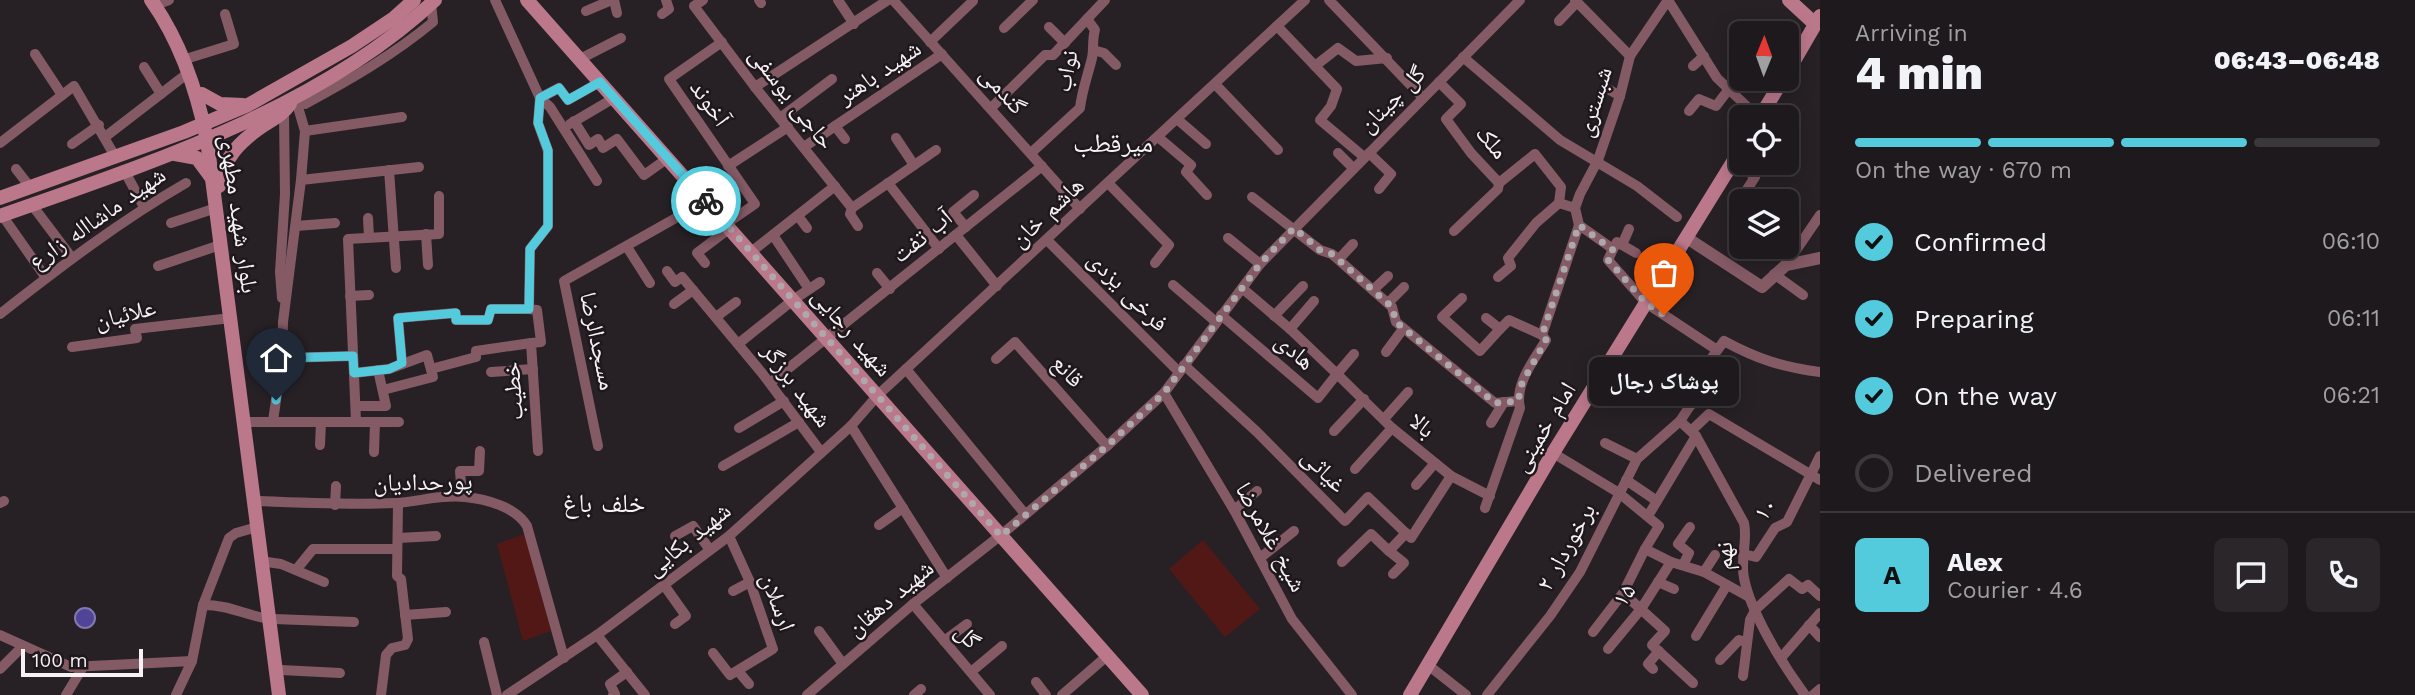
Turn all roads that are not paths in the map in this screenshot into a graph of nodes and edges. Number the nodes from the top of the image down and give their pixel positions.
1 (414, 0) edge
2 (495, 0) edge
3 (527, 0) edge
4 (613, 0) edge
5 (666, 0) edge
6 (703, 0) edge
7 (838, 0) edge
8 (890, 0) edge
9 (1033, 0) edge
10 (1105, 0) edge
11 (1305, 0) edge
12 (1329, 0) edge
13 (1501, 0) edge
14 (1520, 0) edge
15 (1668, 0) edge
16 (1789, 0) edge
17 (160, 1) edge
18 (433, 1) edge
19 (973, 1) edge
20 (1576, 1) edge
21 (1509, 10) junction
22 (586, 11) dead end
23 (617, 13) dead end
24 (225, 14) dead end
25 (662, 14) dead end
26 (1087, 19) junction
27 (1818, 20) edge
28 (1559, 21) dead end
29 (854, 24) junction
30 (1277, 26) junction
31 (1049, 27) dead end
32 (1004, 28) dead end
33 (621, 38) dead end
34 (722, 42) junction
35 (930, 42) junction
36 (1065, 43) junction
37 (1093, 50) junction
38 (1799, 52) edge
39 (35, 54) dead end
40 (942, 54) junction
41 (1630, 56) junction
42 (1704, 56) junction
43 (1463, 57) junction
44 (1387, 58) junction
45 (580, 59) junction
46 (189, 65) junction
47 (1116, 65) dead end
48 (1315, 66) junction
49 (1693, 66) dead end
50 (144, 67) dead end
51 (832, 79) dead end
52 (600, 82) junction
53 (1439, 82) junction
54 (1215, 84) junction
55 (755, 87) junction
56 (1608, 89) dead end
57 (1729, 89) joint
58 (1731, 91) edge
59 (161, 94) junction
60 (62, 96) junction
61 (1620, 96) junction
62 (200, 97) junction
63 (295, 97) junction
64 (1423, 97) junction
65 (540, 98) junction
66 (614, 98) junction
67 (248, 105) junction
68 (1746, 105) edge
69 (990, 108) junction
70 (1689, 111) dead end
71 (284, 113) junction
72 (402, 117) dead end
73 (780, 118) junction
74 (1177, 119) junction
75 (574, 121) junction
76 (99, 125) junction
77 (835, 126) junction
78 (564, 127) junction
79 (788, 127) junction
80 (208, 131) junction
81 (305, 131) junction
82 (184, 132) junction
83 (105, 136) junction
84 (1158, 137) junction
85 (896, 138) dead end
86 (845, 139) dead end
87 (0, 143) edge
88 (72, 144) dead end
89 (1206, 144) dead end
90 (804, 147) junction
91 (936, 150) dead end
92 (1278, 150) dead end
93 (1031, 153) junction
94 (1338, 153) dead end
95 (170, 154) junction
96 (1367, 155) junction
97 (668, 158) junction
98 (1598, 160) junction
99 (120, 164) junction
100 (914, 165) junction
101 (728, 166) junction
102 (1042, 166) junction
103 (419, 167) dead end
104 (1353, 168) junction
105 (16, 169) dead end
106 (389, 170) junction
107 (1729, 170) edge
108 (302, 180) junction
109 (597, 181) dead end
110 (186, 183) dead end
111 (888, 183) junction
112 (1108, 183) junction
113 (1500, 183) junction
114 (216, 184) junction
115 (835, 186) junction
116 (30, 187) junction
117 (1378, 189) dead end
118 (974, 195) dead end
119 (1207, 195) dead end
120 (439, 196) dead end
121 (4, 197) edge
122 (1252, 197) dead end
123 (706, 201) junction
124 (1559, 202) junction
125 (32, 205) junction
126 (144, 207) junction
127 (216, 208) junction
128 (852, 208) junction
129 (1575, 208) junction
130 (1080, 209) junction
131 (6, 214) edge
132 (1820, 215) edge
133 (798, 216) junction
134 (1677, 217) dead end
135 (368, 218) dead end
136 (171, 223) dead end
137 (335, 223) dead end
138 (1579, 225) junction
139 (296, 226) junction
140 (728, 226) junction
141 (858, 226) dead end
142 (966, 227) junction
143 (807, 228) dead end
144 (1294, 228) junction
145 (1629, 229) dead end
146 (1454, 231) dead end
147 (426, 234) junction
148 (956, 235) junction
149 (395, 236) junction
150 (773, 236) junction
151 (369, 237) junction
152 (1228, 238) dead end
153 (1687, 238) junction
154 (1047, 240) junction
155 (1353, 244) dead end
156 (220, 245) junction
157 (627, 247) junction
158 (1618, 247) junction
159 (939, 249) junction
160 (751, 252) junction
161 (1636, 253) dead end
162 (72, 258) junction
163 (1820, 258) edge
164 (1339, 259) junction
165 (705, 263) dead end
166 (1155, 263) dead end
167 (1260, 264) junction
168 (428, 265) dead end
169 (1786, 265) junction
170 (158, 266) dead end
171 (396, 268) dead end
172 (667, 271) dead end
173 (877, 273) dead end
174 (1774, 274) junction
175 (1388, 276) dead end
176 (1498, 277) dead end
177 (46, 278) junction
178 (820, 282) dead end
179 (650, 283) dead end
180 (1173, 285) dead end
181 (997, 286) junction
182 (1303, 286) dead end
183 (1404, 287) dead end
184 (1242, 288) junction
185 (809, 289) junction
186 (890, 289) junction
187 (693, 290) junction
188 (1373, 290) junction
189 (369, 295) dead end
190 (1803, 295) dead end
191 (350, 296) junction
192 (1462, 298) dead end
193 (793, 300) junction
194 (1314, 301) dead end
195 (736, 302) dead end
196 (1388, 303) junction
197 (1646, 303) junction
198 (674, 304) dead end
199 (529, 309) junction
200 (0, 314) edge
201 (1274, 316) junction
202 (716, 317) junction
203 (231, 318) junction
204 (1219, 318) junction
205 (1486, 318) dead end
206 (283, 322) junction
207 (1290, 329) junction
208 (1403, 329) junction
209 (1500, 329) junction
210 (1542, 335) junction
211 (828, 338) junction
212 (531, 343) junction
213 (738, 344) junction
214 (1720, 345) junction
215 (72, 347) dead end
216 (1385, 352) dead end
217 (1353, 354) dead end
218 (353, 356) junction
219 (282, 358) junction
220 (996, 359) dead end
221 (402, 363) junction
222 (1182, 368) junction
223 (431, 369) junction
224 (533, 369) junction
225 (906, 369) junction
226 (378, 370) junction
227 (491, 372) dead end
228 (1820, 372) edge
229 (354, 373) junction
230 (1337, 374) junction
231 (770, 383) junction
232 (1656, 383) dead end
233 (383, 390) junction
234 (1408, 392) dead end
235 (1164, 393) junction
236 (878, 395) junction
237 (1364, 399) junction
238 (784, 401) junction
239 (1518, 401) junction
240 (1504, 402) junction
241 (1691, 405) junction
242 (356, 406) junction
243 (1384, 419) junction
244 (356, 421) junction
245 (1680, 421) junction
246 (249, 422) junction
247 (273, 422) junction
248 (321, 422) junction
249 (375, 422) junction
250 (399, 422) dead end
251 (799, 422) junction
252 (1491, 423) dead end
253 (851, 426) junction
254 (738, 428) dead end
255 (1392, 428) junction
256 (1334, 431) dead end
257 (1694, 433) junction
258 (1605, 443) dead end
259 (320, 445) dead end
260 (598, 446) dead end
261 (1107, 446) junction
262 (480, 451) dead end
263 (538, 451) dead end
264 (374, 452) dead end
265 (821, 452) junction
266 (1553, 453) junction
267 (1820, 456) edge
268 (1637, 459) junction
269 (1435, 463) junction
270 (723, 466) dead end
271 (1355, 469) dead end
272 (1810, 473) junction
273 (1451, 476) junction
274 (1626, 480) junction
275 (1820, 480) edge
276 (1416, 485) dead end
277 (336, 486) dead end
278 (1257, 491) dead end
279 (1619, 493) junction
280 (461, 496) junction
281 (1490, 496) junction
282 (1657, 501) junction
283 (259, 502) junction
284 (398, 503) junction
285 (335, 505) junction
286 (903, 508) junction
287 (1485, 509) dead end
288 (1234, 510) junction
289 (1025, 514) junction
290 (1648, 516) junction
291 (879, 524) dead end
292 (257, 527) junction
293 (1690, 527) dead end
294 (1294, 531) dead end
295 (1405, 533) junction
296 (436, 536) dead end
297 (675, 536) dead end
298 (729, 536) junction
299 (1001, 536) junction
300 (398, 538) junction
301 (397, 549) junction
302 (1645, 549) junction
303 (710, 550) junction
304 (1389, 551) junction
305 (1743, 554) junction
306 (1715, 555) dead end
307 (1260, 558) junction
308 (267, 562) junction
309 (1342, 562) dead end
310 (1671, 562) junction
311 (1683, 565) junction
312 (296, 570) junction
313 (1704, 572) junction
314 (1393, 574) dead end
315 (947, 578) junction
316 (324, 582) dead end
317 (750, 582) junction
318 (1658, 582) junction
319 (1727, 584) junction
320 (664, 586) junction
321 (1674, 589) dead end
322 (733, 591) dead end
323 (1623, 593) junction
324 (1820, 596) edge
325 (1749, 597) junction
326 (913, 604) junction
327 (203, 605) junction
328 (1641, 609) junction
329 (1756, 609) junction
330 (446, 612) dead end
331 (1820, 613) edge
332 (405, 615) junction
333 (271, 619) junction
334 (354, 622) dead end
335 (676, 624) dead end
336 (967, 624) dead end
337 (1809, 625) junction
338 (819, 631) dead end
339 (1593, 632) dead end
340 (0, 635) edge
341 (597, 635) junction
342 (1696, 636) dead end
343 (1820, 637) edge
344 (944, 641) junction
345 (484, 642) dead end
346 (1746, 642) junction
347 (23, 646) junction
348 (1002, 646) dead end
349 (1608, 649) dead end
350 (1659, 652) junction
351 (713, 653) dead end
352 (1107, 656) junction
353 (1781, 657) junction
354 (192, 658) junction
355 (564, 658) junction
356 (1720, 660) dead end
357 (843, 664) junction
358 (1429, 665) junction
359 (83, 667) junction
360 (1653, 669) dead end
361 (0, 670) edge
362 (281, 670) junction
363 (738, 671) junction
364 (627, 672) junction
365 (971, 672) junction
366 (340, 673) dead end
367 (1743, 676) dead end
368 (1036, 682) dead end
369 (1693, 683) dead end
370 (749, 684) dead end
371 (1820, 689) edge
372 (814, 693) edge
373 (643, 694) edge
374 (66, 695) edge
375 (176, 695) edge
376 (279, 695) edge
377 (285, 695) edge
378 (381, 695) edge
379 (497, 695) edge
380 (507, 695) edge
381 (612, 695) edge
382 (990, 695) edge
383 (1046, 695) edge
384 (1062, 695) edge
385 (1142, 695) edge
386 (1352, 695) edge
387 (1410, 695) edge
388 (1466, 695) edge
389 (1487, 695) edge
390 (1805, 695) edge
391 (1813, 695) edge

1 - 67 main road
2 - 65 street
3 - 45 main road, شهید رجایی
4 - 22 street
4 - 23 street
5 - 25 street
6 - 34 street, حاجی یوسفی
7 - 29 street
8 - 29 street
8 - 35 street, گندمی
9 - 32 street
10 - 26 street
11 - 30 street, هاشم خان
12 - 44 street
13 - 21 street
14 - 21 street, گل چینان
15 - 41 street
15 - 42 street
16 - 27 main road
17 - 46 main road, بلوار شهید مطهری
18 - 63 main road
19 - 35 street
20 - 28 street
20 - 41 street
21 - 43 street, گل چینان
24 - 46 street
26 - 36 street
26 - 37 street, نواب
27 - 38 main road
29 - 55 street
30 - 48 street
30 - 54 street, هاشم خان
31 - 36 street
33 - 45 street
34 - 55 street, حاجی یوسفی
34 - 101 street, آخوند
35 - 40 street, گندمی
36 - 69 street
37 - 47 street
37 - 93 street, نواب
39 - 60 street
40 - 69 street, گندمی
40 - 77 street, شهید باهنر
41 - 61 street, شبستری
42 - 49 street
42 - 57 street
43 - 53 street, گل چینان
43 - 98 street
44 - 48 street
44 - 64 street
45 - 52 main road, شهید رجایی
46 - 59 street
46 - 62 main road, بلوار شهید مطهری
48 - 96 street
50 - 59 street
51 - 73 street
52 - 65 street
52 - 66 main road, شهید رجایی
53 - 64 street, گل چینان
53 - 113 street, ملک
54 - 74 street, هاشم خان
54 - 92 street
55 - 73 street, حاجی یوسفی
56 - 61 street
57 - 70 street
58 - 68 street
59 - 83 street
60 - 76 street
60 - 87 street
61 - 98 street, شبستری
62 - 67 main road
62 - 80 main road, بلوار شهید مطهری
62 - 82 main road
63 - 71 main road
63 - 80 main road
63 - 81 street
64 - 96 street, گل چینان
65 - 78 street
65 - 199 street, خطیب
66 - 75 street
66 - 97 main road, شهید رجایی
67 - 80 main road
69 - 93 street, گندمی
71 - 114 main road
71 - 206 street
72 - 81 street
73 - 79 street, حاجی یوسفی
74 - 84 street, هاشم خان
74 - 89 street
75 - 78 street
75 - 97 street
76 - 83 street
76 - 88 street
77 - 86 street
77 - 90 street, شهید باهنر
78 - 109 street
79 - 90 street, حاجی یوسفی
79 - 101 street
80 - 82 main road
80 - 95 main road
80 - 114 main road, بلوار شهید مطهری
81 - 108 street
82 - 99 main road
83 - 99 street
84 - 112 street, هاشم خان
84 - 119 street
85 - 100 street
90 - 115 street, حاجی یوسفی
91 - 100 street
93 - 102 street, گندمی
94 - 104 street
95 - 99 main road
95 - 114 main road
96 - 104 street, گل چینان
96 - 117 street
97 - 123 main road, شهید رجایی
98 - 129 street, شبستری
98 - 134 street
99 - 116 main road
99 - 125 main road
99 - 126 street
100 - 111 street
101 - 140 street, آخوند
102 - 130 street, گندمی
102 - 142 street, آب تفت
103 - 106 street
104 - 144 street, گل چینان
105 - 116 street
106 - 108 street
106 - 149 street
107 - 153 main road, امام خمینی
108 - 139 street
110 - 126 street, شهید ماشااله زارع
111 - 128 street
111 - 159 street
112 - 130 street, هاشم خان
112 - 166 street
113 - 124 street, ملک
113 - 146 street
114 - 127 main road, بلوار شهید مطهری
114 - 246 main road, بلوار شهید مطهری
115 - 128 street, حاجی یوسفی
115 - 133 street
116 - 121 main road
118 - 142 street
120 - 147 street
121 - 131 main road
122 - 144 street
123 - 140 main road, شهید رجایی
123 - 157 street, مسجدالرضا
124 - 129 street
124 - 176 street
125 - 131 main road
125 - 162 street
126 - 162 street, شهید ماشااله زارع
127 - 136 street
127 - 156 main road, بلوار شهید مطهری
128 - 141 street, حاجی یوسفی
129 - 138 street
130 - 154 street, هاشم خان
131 - 177 street
132 - 169 street
133 - 143 street
133 - 150 street
135 - 151 street
137 - 139 street
138 - 158 street
138 - 210 street
139 - 206 street
140 - 160 main road, شهید رجایی
140 - 165 street
142 - 148 street, آب تفت
144 - 164 street
144 - 167 street, گل چینان
145 - 158 street
147 - 149 street
147 - 168 street
148 - 159 street, آب تفت
148 - 181 street
149 - 151 street
149 - 171 street
150 - 160 street
150 - 185 street
151 - 191 street
152 - 167 street
153 - 174 street
153 - 197 main road, امام خمینی
154 - 181 street, هاشم خان
154 - 222 street, فرخی یزدی
155 - 164 street
156 - 170 street
156 - 203 main road, بلوار شهید مطهری
157 - 179 street
157 - 260 street, مسجدالرضا
158 - 161 street
158 - 197 street
159 - 186 street, آب تفت
160 - 193 main road, شهید رجایی
162 - 177 street, شهید ماشااله زارع
163 - 169 street
164 - 188 street
167 - 184 street, گل چینان
169 - 174 street
172 - 187 street, شهید برزگر
173 - 186 street
174 - 190 street
175 - 188 street
177 - 200 street, شهید ماشااله زارع
178 - 185 street, شهید برزگر
180 - 204 street
181 - 225 street, هاشم خان
182 - 201 street
183 - 196 street
184 - 201 street, بالا
184 - 204 street, گل چینان
185 - 193 street, شهید برزگر
186 - 211 street, آب تفت
187 - 198 street
187 - 202 street, شهید برزگر
188 - 196 street
189 - 191 street
191 - 218 street
192 - 209 street
193 - 211 main road, شهید رجایی
193 - 213 street, شهید برزگر
194 - 207 street
195 - 202 street
196 - 208 street
197 - 214 street
197 - 266 main road, امام خمینی
199 - 212 street, خطیب
199 - 221 street
201 - 207 street, بالا
202 - 213 street, شهید برزگر
203 - 215 street, علائیان
203 - 292 main road, بلوار شهید مطهری
204 - 222 street, گل چینان
204 - 230 street, هادی
205 - 209 street
206 - 219 street
207 - 230 street, بالا
208 - 216 street
208 - 240 street
209 - 210 street
210 - 239 street
211 - 231 street, آب تفت
211 - 236 main road, شهید رجایی
212 - 223 street
212 - 224 street, خطیب
213 - 231 street, شهید برزگر
214 - 228 street
214 - 241 street, برخوردار ۲
217 - 230 street
218 - 219 street
218 - 229 street
219 - 247 street
220 - 261 street, قانع
221 - 223 street
221 - 226 street
222 - 235 street, گل چینان
222 - 295 street, غیاثی
223 - 233 street
224 - 227 street
224 - 263 street, خطیب
225 - 236 street, هاشم خان
225 - 289 street
226 - 229 street
226 - 233 street
229 - 242 street
230 - 237 street, بالا
231 - 238 street, شهید برزگر
232 - 241 street
233 - 242 street
234 - 243 street
235 - 261 street, شهید دهقان
235 - 288 street, شیخ غلامرضا
236 - 253 street, شهید بکایی
236 - 299 main road, شهید رجایی
237 - 243 street, بالا
237 - 256 street
238 - 251 street, شهید برزگر
238 - 254 street
239 - 240 street
239 - 281 street
240 - 252 street
241 - 245 street, برخوردار ۲
242 - 244 street
243 - 255 street, بالا
244 - 248 street
244 - 249 street
245 - 257 street, نهم
245 - 268 street, برخوردار ۲
246 - 247 street
246 - 283 main road, بلوار شهید مطهری
247 - 248 street
248 - 259 street
249 - 250 street
249 - 264 street
251 - 265 street, شهید برزگر
251 - 270 street
253 - 265 street, شهید بکایی
253 - 286 street
255 - 269 street, بالا
255 - 271 street
257 - 272 street
257 - 282 street
257 - 305 street, نهم
258 - 268 street
261 - 289 street, شهید دهقان
262 - 280 street, خطیب
265 - 298 street, شهید بکایی
266 - 279 street
266 - 358 main road, امام خمینی
267 - 272 street
268 - 274 street, برخوردار ۲
269 - 273 street, بالا
269 - 276 street
272 - 275 street
272 - 305 street, ۱۰
273 - 281 street, بالا
273 - 295 street
274 - 279 street, برخوردار ۲
274 - 282 street
277 - 285 street
278 - 288 street
279 - 290 street
279 - 389 street, برخوردار ۲
280 - 284 street, پورحدادیان
280 - 355 street, پورحدادیان
281 - 287 street
282 - 290 street
283 - 285 street, پورحدادیان
283 - 308 main road, بلوار شهید مطهری
284 - 285 street, پورحدادیان
284 - 300 street
286 - 291 street
286 - 315 street
288 - 307 street, شیخ غلامرضا
289 - 299 street, شهید دهقان
290 - 302 street
292 - 327 street
292 - 333 main road, بلوار شهید مطهری
293 - 311 street
294 - 307 street
295 - 304 street
296 - 300 street
297 - 303 street
298 - 303 street, شهید بکایی
298 - 317 street, ارسلان
299 - 315 street, شهید دهقان
299 - 352 main road, شهید رجایی
300 - 301 street
301 - 312 street
301 - 332 street
302 - 310 street
302 - 323 street
303 - 320 street, شهید بکایی
304 - 309 street
304 - 314 street
305 - 325 street, نهم
306 - 313 street
307 - 386 street, شیخ غلامرضا
308 - 312 street
308 - 333 main road, بلوار شهید مطهری
310 - 311 street
310 - 318 street, ۱۵
311 - 313 street
312 - 316 street
313 - 319 street
315 - 326 street, شهید دهقان
317 - 322 street
317 - 363 street, ارسلان
318 - 321 street
318 - 328 street, ۱۵
319 - 325 street
319 - 342 street
320 - 335 street
320 - 341 street, شهید بکایی
323 - 328 street
323 - 339 street
324 - 329 street
325 - 329 street, نهم
326 - 344 street, گل
326 - 357 street, شهید دهقان
327 - 333 street
327 - 354 street
328 - 349 street, ۱۵
328 - 350 street
329 - 346 street
329 - 353 street, نهم
330 - 332 street
331 - 337 street
332 - 378 street
333 - 334 street
333 - 362 main road, بلوار شهید مطهری
333 - 376 main road, بلوار شهید مطهری
336 - 344 street
337 - 343 street
337 - 353 street
338 - 357 street
340 - 347 street
341 - 355 street, شهید بکایی
341 - 364 street
344 - 365 street, گل
345 - 379 street
346 - 356 street
346 - 367 street
347 - 359 street
347 - 361 street
348 - 365 street
350 - 360 street
350 - 369 street
351 - 363 street
352 - 384 street
352 - 385 main road, شهید رجایی
353 - 390 street, نهم
354 - 359 street
354 - 375 street
355 - 380 street, شهید بکایی
357 - 372 street, شهید دهقان
358 - 387 main road, امام خمینی
358 - 388 street
359 - 374 street
362 - 366 street
362 - 377 main road, بلوار شهید مطهری
363 - 370 street
364 - 373 street
364 - 381 street
365 - 382 street, گل
368 - 383 street
371 - 391 street

